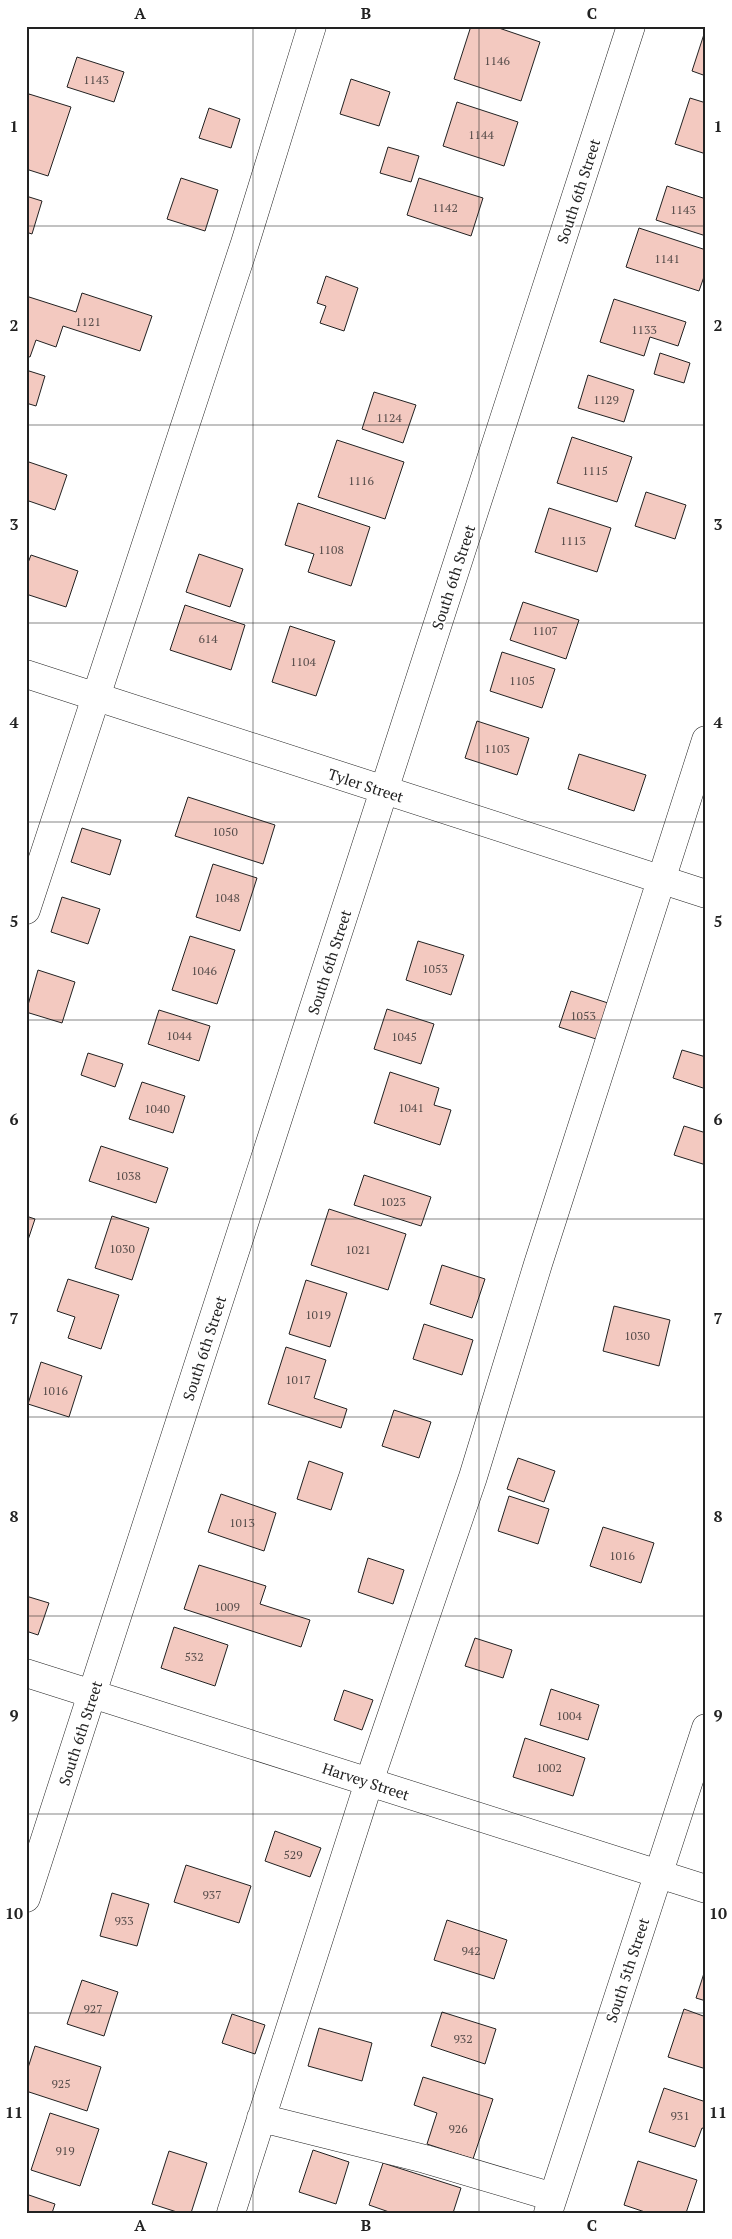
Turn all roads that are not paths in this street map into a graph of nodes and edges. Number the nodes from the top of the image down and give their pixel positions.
1 (312, 26) edge
2 (631, 26) edge
3 (26, 674) edge
4 (96, 697) junction
5 (706, 740) edge
6 (384, 791) junction
7 (662, 880) junction
8 (706, 894) edge
9 (26, 910) edge
10 (26, 1673) edge
11 (92, 1694) junction
12 (706, 1728) edge
13 (369, 1782) junction
14 (658, 1874) junction
15 (706, 1889) edge
16 (26, 1898) edge
17 (261, 2118) junction
18 (551, 2205) edge
19 (231, 2213) edge

1 - 4 street
2 - 6 street, South 6th Street
3 - 4 street, Tyler Street
4 - 6 street, Tyler Street
4 - 9 street
5 - 7 street
6 - 7 street, Tyler Street
6 - 11 street, South 6th Street
7 - 8 street, Tyler Street
7 - 13 street
10 - 11 street, Harvey Street
11 - 13 street, Harvey Street
11 - 16 street, South 6th Street
12 - 14 street, South 5th Street
13 - 14 street, Harvey Street
13 - 17 street
14 - 15 street, Harvey Street
14 - 18 street, South 5th Street
17 - 18 street
17 - 19 street

